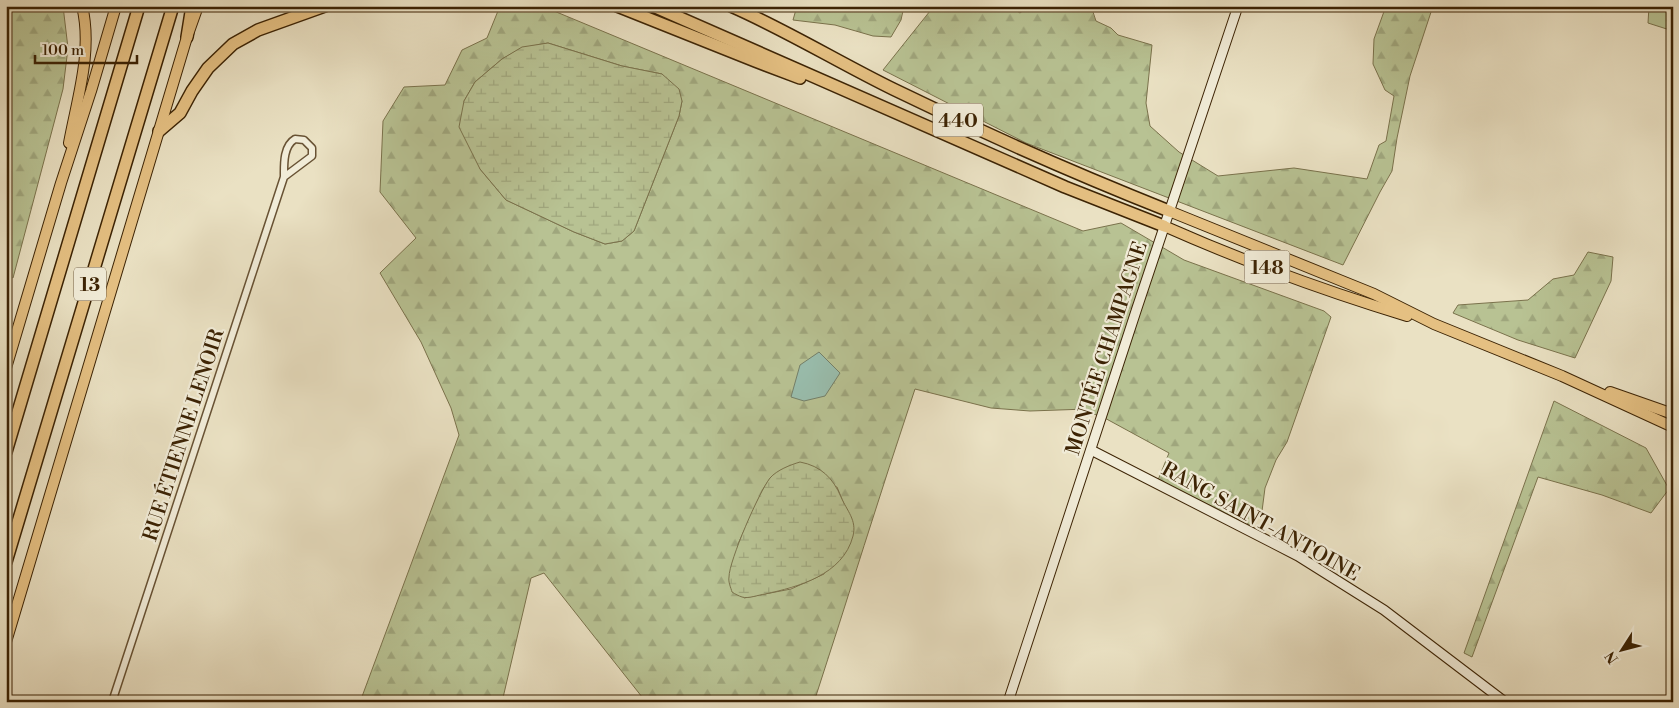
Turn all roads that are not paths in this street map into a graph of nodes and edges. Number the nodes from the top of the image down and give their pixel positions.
1 (82, 6) edge
2 (116, 6) edge
3 (139, 6) edge
4 (173, 6) edge
5 (192, 6) edge
6 (198, 6) edge
7 (325, 6) edge
8 (616, 6) edge
9 (653, 6) edge
10 (731, 6) edge
11 (739, 6) edge
12 (1238, 6) edge
13 (754, 16) junction
14 (187, 37) junction
15 (880, 106) junction
16 (159, 131) junction
17 (284, 177) junction
18 (61, 183) junction
19 (1169, 211) junction
20 (1164, 226) junction
21 (1434, 324) junction
22 (6, 368) edge
23 (1562, 376) junction
24 (1673, 414) edge
25 (1673, 427) edge
26 (1091, 450) junction
27 (6, 452) edge
28 (6, 562) edge
29 (6, 642) edge
30 (112, 702) edge
31 (1008, 702) edge
32 (1505, 702) edge

1 - 18 main road
2 - 18 main road
3 - 27 highway, 13
4 - 28 highway, 13
5 - 14 highway
6 - 14 main road
7 - 16 highway
8 - 15 highway
9 - 15 highway, 440
10 - 13 highway, 440
11 - 13 highway
12 - 19 street, MONTÉE CHAMPAGNE
13 - 19 highway, 440
14 - 16 main road
15 - 20 highway, 440
16 - 29 main road
17 - 17 street, RUE ÉTIENNE LENOIR
17 - 30 street, RUE ÉTIENNE LENOIR
18 - 22 main road
19 - 20 street, MONTÉE CHAMPAGNE
19 - 21 main road, 148
20 - 21 main road, 148
20 - 26 street, MONTÉE CHAMPAGNE
21 - 23 main road, 148
23 - 24 main road, 148
23 - 25 main road, 148
26 - 31 street, MONTÉE CHAMPAGNE
26 - 32 street, RANG SAINT-ANTOINE

